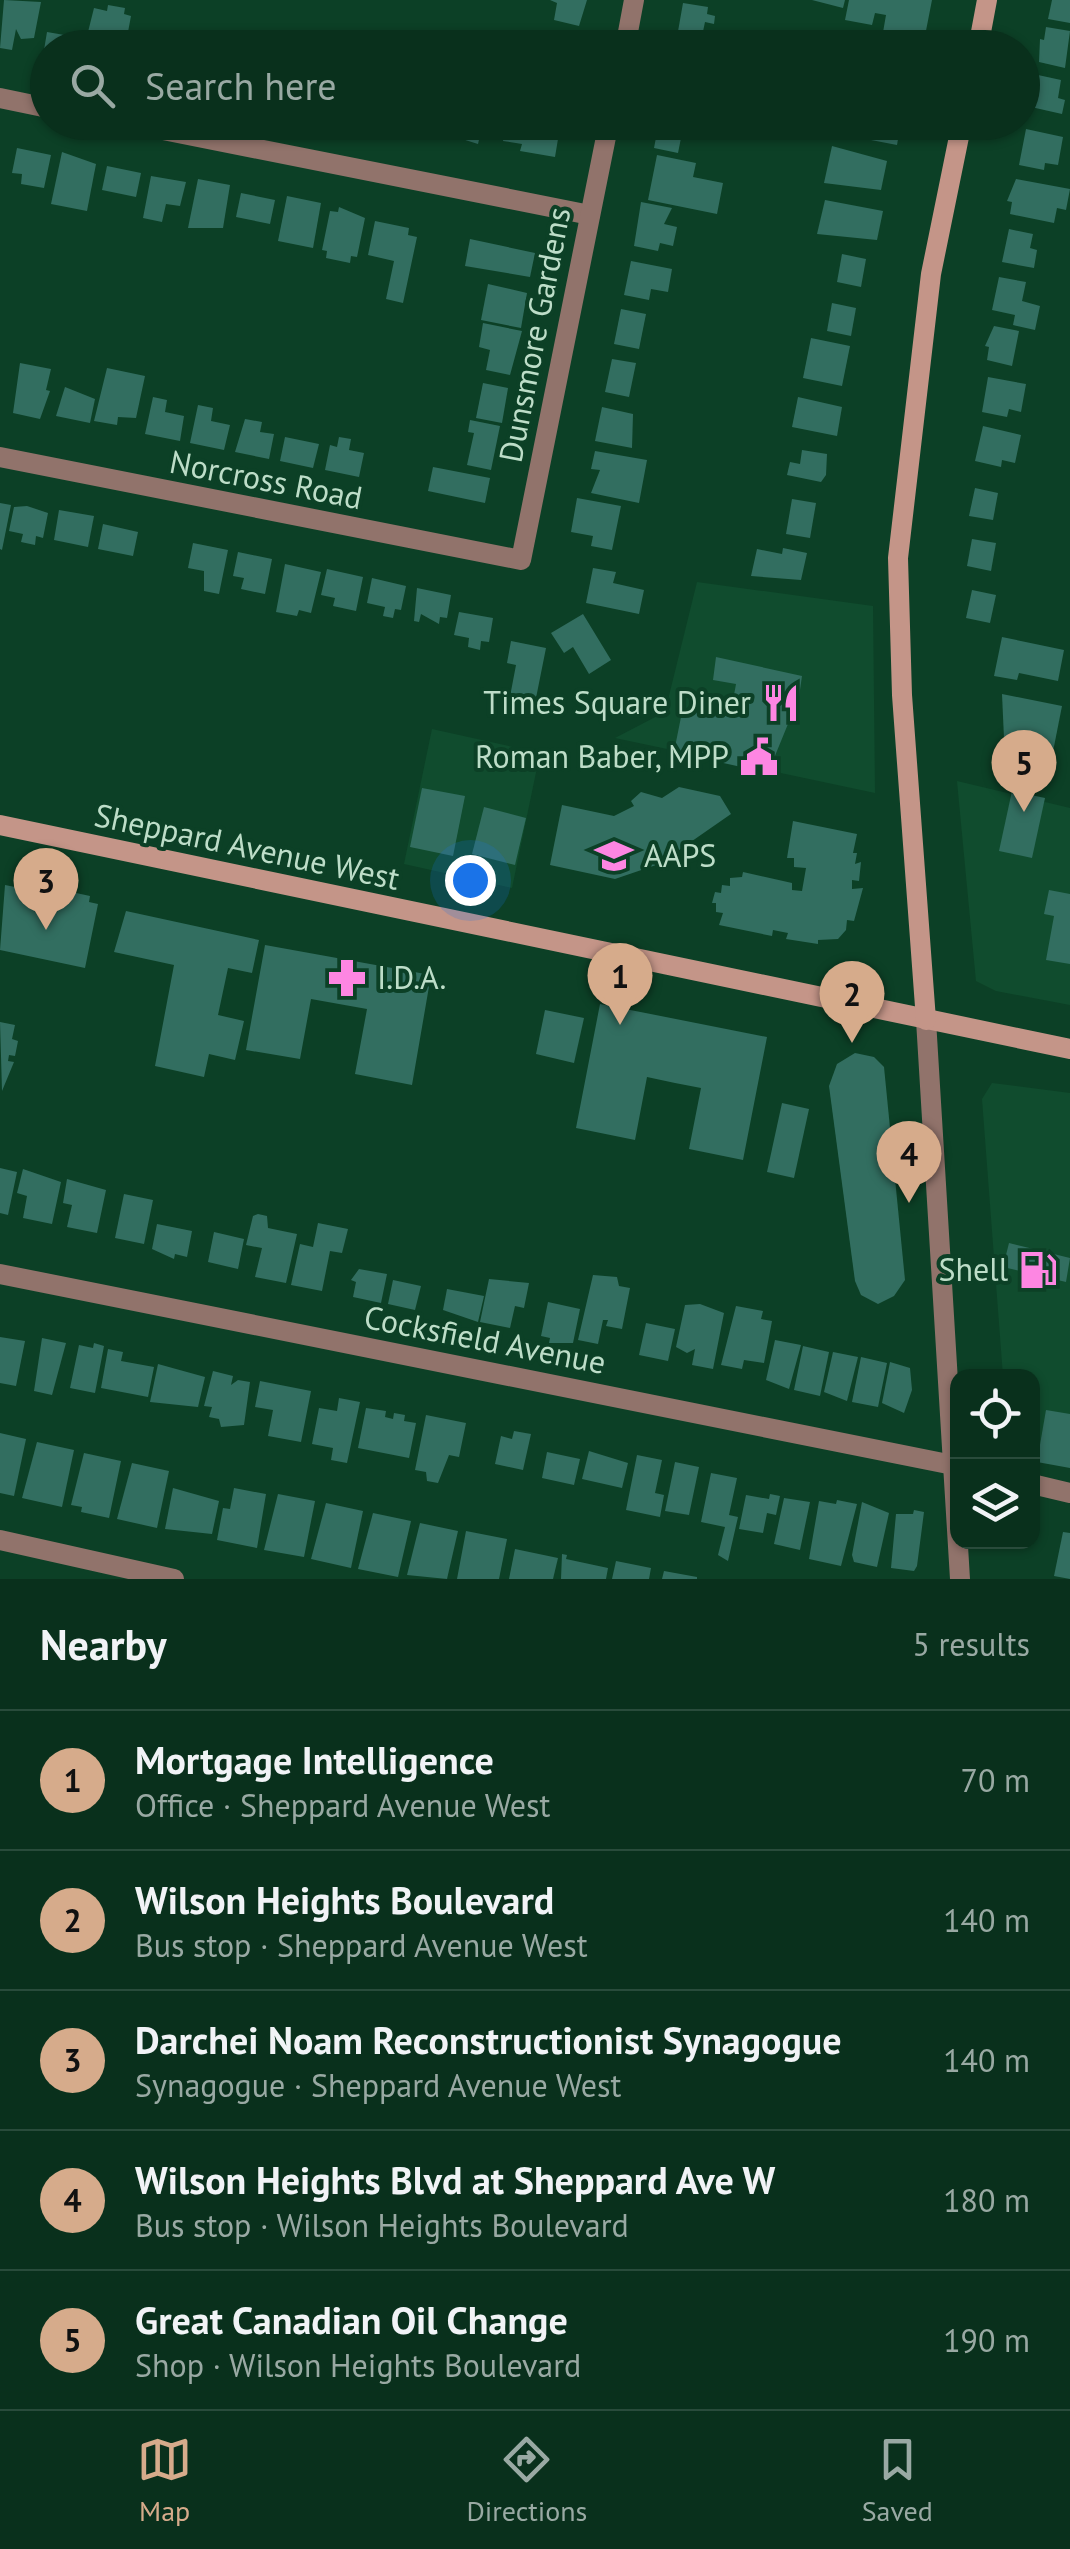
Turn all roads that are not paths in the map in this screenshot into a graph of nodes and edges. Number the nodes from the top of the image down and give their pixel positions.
1 (634, 0) edge
2 (987, 0) edge
3 (628, 30) edge
4 (981, 30) edge
5 (0, 98) edge
6 (30, 104) edge
7 (213, 140) edge
8 (605, 140) edge
9 (958, 140) edge
10 (590, 215) junction
11 (0, 457) edge
12 (521, 560) joint
13 (0, 826) edge
14 (926, 1020) junction
15 (1070, 1049) edge
16 (0, 1274) edge
17 (954, 1459) edge
18 (950, 1464) edge
19 (1040, 1486) edge
20 (1070, 1493) edge
21 (0, 1540) edge
22 (958, 1549) edge
23 (174, 1579) edge
24 (960, 1579) edge

1 - 3 street
2 - 4 main road
5 - 6 street
7 - 10 street
8 - 10 street, Dunsmore Gardens
9 - 14 main road
10 - 12 street, Dunsmore Gardens
11 - 12 street, Norcross Road
13 - 14 main road, Sheppard Avenue West
14 - 15 main road, Sheppard Avenue West
14 - 17 street
16 - 18 street, Cocksfield Avenue
19 - 20 street
21 - 23 street
22 - 24 street

